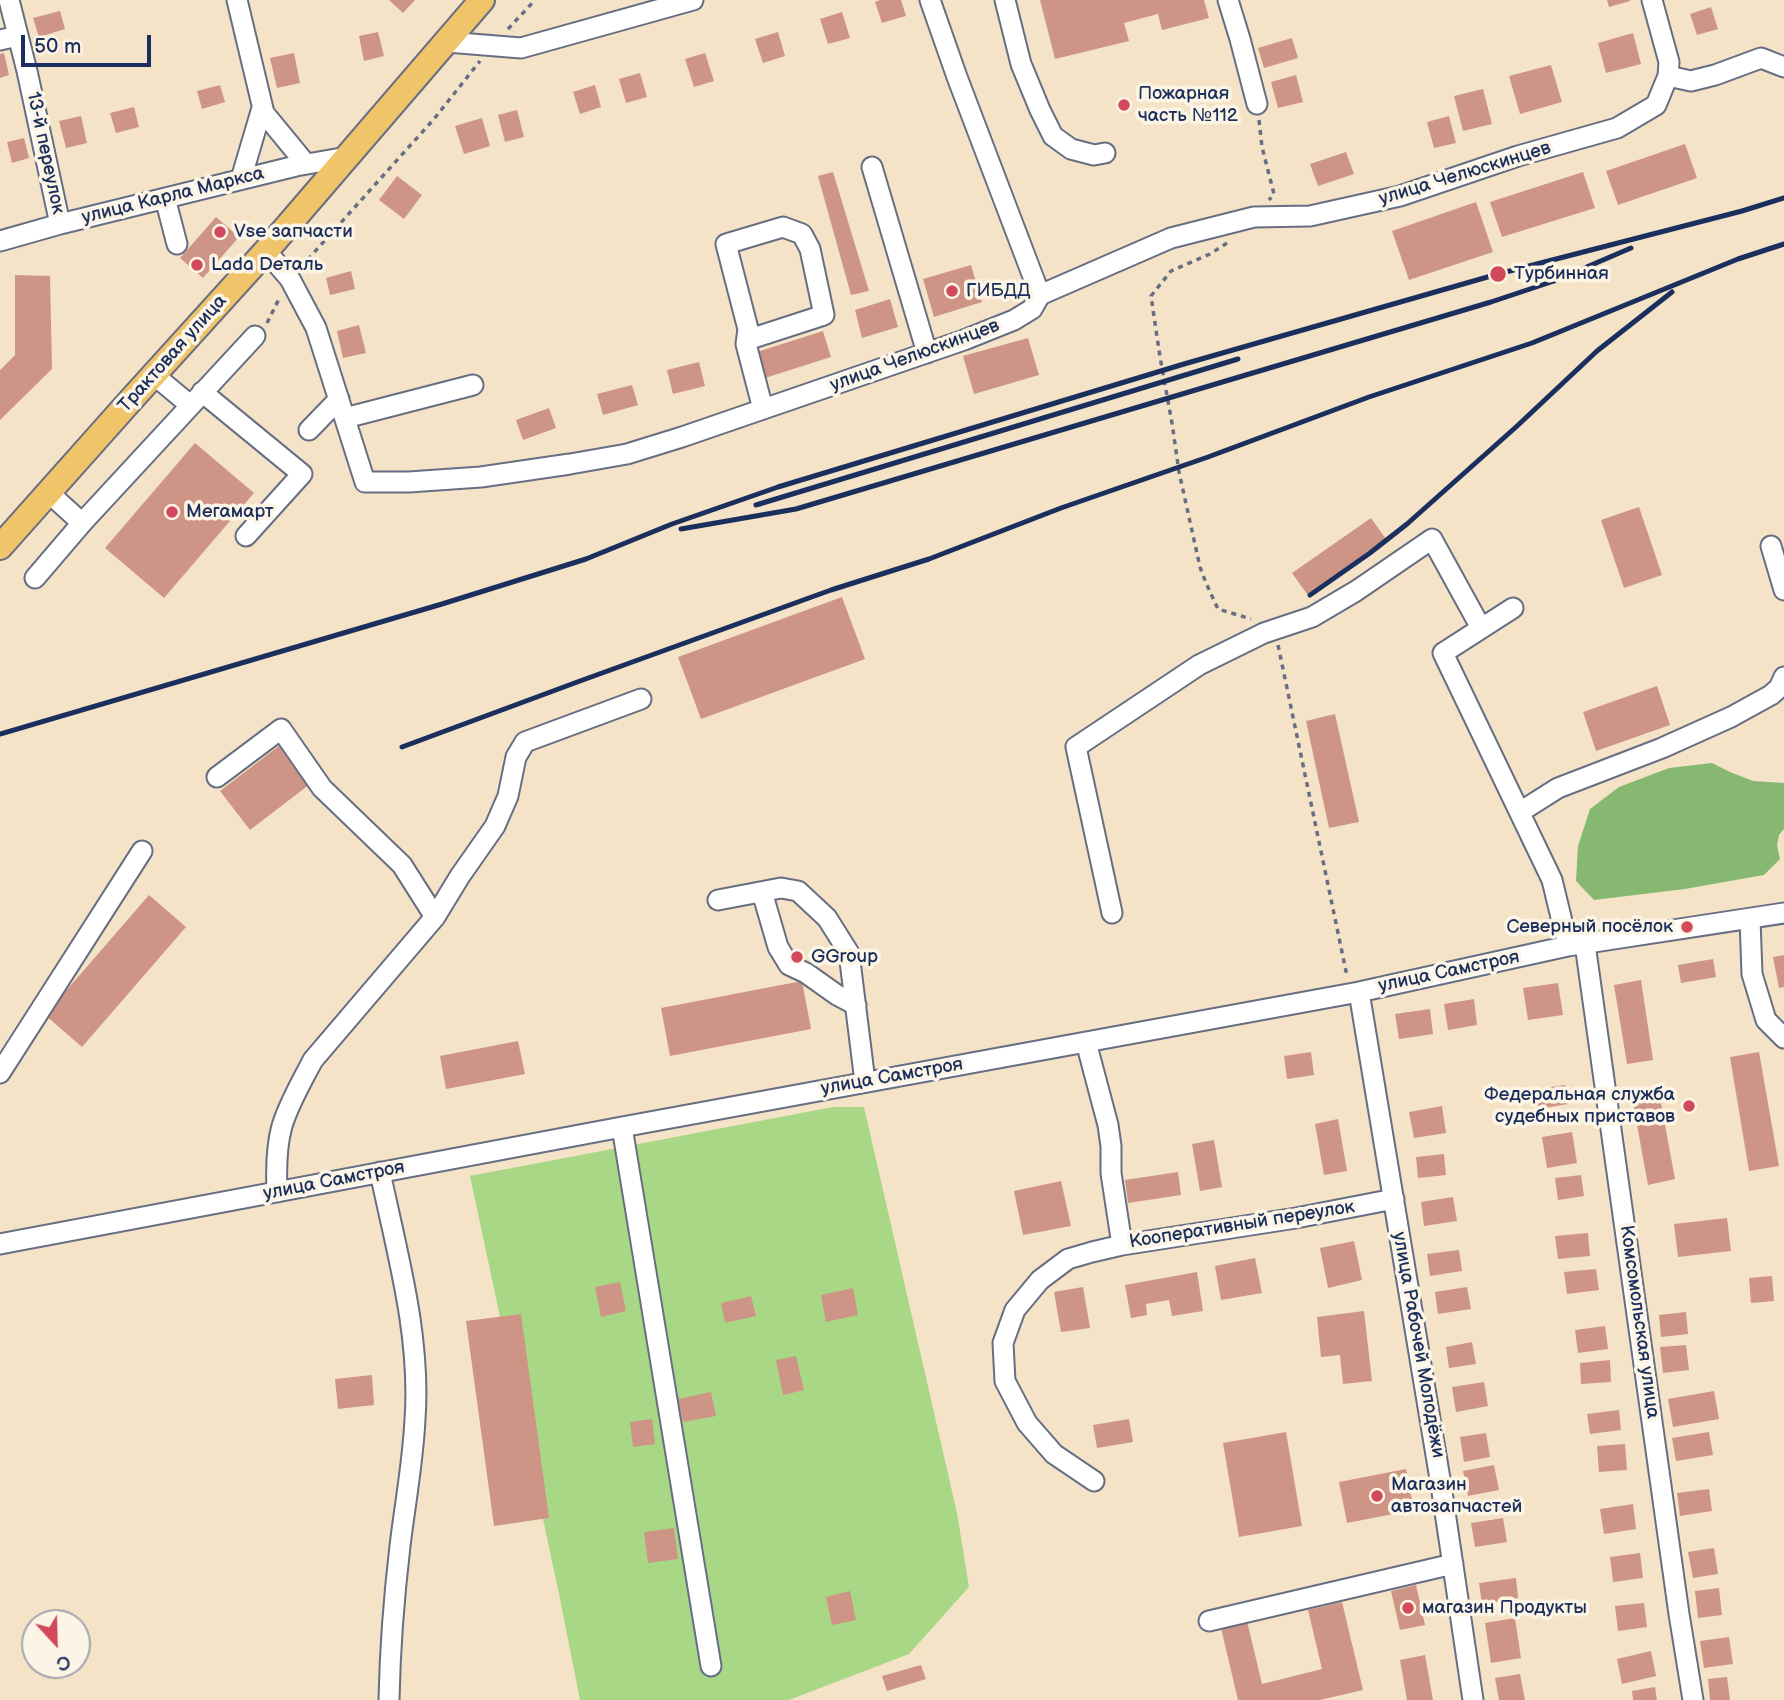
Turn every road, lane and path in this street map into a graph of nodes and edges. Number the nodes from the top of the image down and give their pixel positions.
1 (9, 0) edge
2 (237, 0) edge
3 (482, 0) edge
4 (535, 0) edge
5 (693, 0) edge
6 (930, 0) edge
7 (1005, 0) edge
8 (1228, 0) edge
9 (1652, 0) edge
10 (9, 38) edge
11 (447, 42) junction
12 (493, 46) junction
13 (1784, 67) edge
14 (1668, 76) junction
15 (1257, 104) joint
16 (262, 108) junction
17 (1105, 153) dead end
18 (347, 157) junction
19 (306, 164) junction
20 (872, 167) dead end
21 (242, 179) junction
22 (165, 198) junction
23 (1254, 217) junction
24 (60, 224) junction
25 (0, 241) edge
26 (177, 244) dead end
27 (266, 251) junction
28 (290, 279) junction
29 (1040, 295) junction
30 (260, 331) joint
31 (747, 340) junction
32 (927, 353) junction
33 (154, 375) junction
34 (473, 385) dead end
35 (196, 399) junction
36 (339, 399) junction
37 (763, 409) junction
38 (345, 418) junction
39 (309, 430) dead end
40 (49, 493) junction
41 (82, 523) junction
42 (246, 536) dead end
43 (1771, 546) dead end
44 (0, 547) edge
45 (35, 578) dead end
46 (1784, 590) edge
47 (1513, 608) dead end
48 (1481, 628) junction
49 (1273, 629) junction
50 (1781, 688) edge
51 (640, 699) dead end
52 (217, 777) dead end
53 (1520, 812) junction
54 (142, 851) dead end
55 (762, 892) junction
56 (718, 900) dead end
57 (1112, 913) dead end
58 (1784, 913) edge
59 (435, 917) junction
60 (1750, 919) junction
61 (1576, 945) junction
62 (1354, 987) junction
63 (856, 1005) junction
64 (1784, 1038) edge
65 (1086, 1042) junction
66 (0, 1073) edge
67 (865, 1082) junction
68 (622, 1127) junction
69 (380, 1172) junction
70 (276, 1192) junction
71 (1394, 1199) junction
72 (0, 1244) edge
73 (1122, 1245) junction
74 (1094, 1481) dead end
75 (1453, 1564) junction
76 (1209, 1621) dead end
77 (711, 1666) dead end
78 (389, 1700) edge
79 (1473, 1700) edge
80 (1693, 1700) edge

1 - 10 street, 13-й переулок
2 - 16 street
3 - 11 main road, Трактовая улица
4 - 12 path
5 - 12 street
6 - 29 street
7 - 17 street
8 - 15 street
9 - 14 street
10 - 24 street, 13-й переулок
11 - 12 street
11 - 18 main road, Трактовая улица
12 - 28 path
13 - 14 street
14 - 23 street, улица Челюскинцев
15 - 23 path
16 - 19 street
16 - 21 street
18 - 19 street, улица Карла Маркса
18 - 27 main road, Трактовая улица
19 - 21 street, улица Карла Маркса
20 - 32 street
21 - 22 street, улица Карла Маркса
22 - 24 street, улица Карла Маркса
22 - 26 street
23 - 29 street, улица Челюскинцев
23 - 49 path
24 - 25 street, улица Карла Маркса
27 - 28 street
27 - 33 main road, Трактовая улица
28 - 30 path
28 - 36 street
29 - 32 street, улица Челюскинцев
30 - 35 street
31 - 31 street
31 - 37 street
32 - 37 street, улица Челюскинцев
33 - 35 street
33 - 40 main road, Трактовая улица
34 - 38 street
35 - 41 street
35 - 42 street
36 - 38 street
36 - 39 street
37 - 38 street, улица Челюскинцев
40 - 41 street
40 - 44 main road, Трактовая улица
41 - 45 street
43 - 46 street
47 - 48 street
48 - 49 street
48 - 53 street, Комсомольская улица
49 - 57 street
49 - 62 path
50 - 53 street
51 - 59 street
52 - 59 street
53 - 61 street, Комсомольская улица
54 - 66 street
55 - 56 street
55 - 63 street
55 - 63 street
58 - 60 street, улица Самстроя
59 - 70 street
60 - 61 street, улица Самстроя
60 - 64 street
61 - 62 street, улица Самстроя
61 - 80 street, Комсомольская улица
62 - 65 street, улица Самстроя
62 - 71 street, улица Рабочей Молодёжи
63 - 67 street
65 - 67 street, улица Самстроя
65 - 73 street
67 - 68 street, улица Самстроя
68 - 69 street, улица Самстроя
68 - 77 street
69 - 70 street, улица Самстроя
69 - 78 street
70 - 72 street, улица Самстроя
71 - 73 street, Кооперативный переулок
71 - 75 street, улица Рабочей Молодёжи
73 - 74 street, Кооперативный переулок
75 - 76 street
75 - 79 street, улица Рабочей Молодёжи

